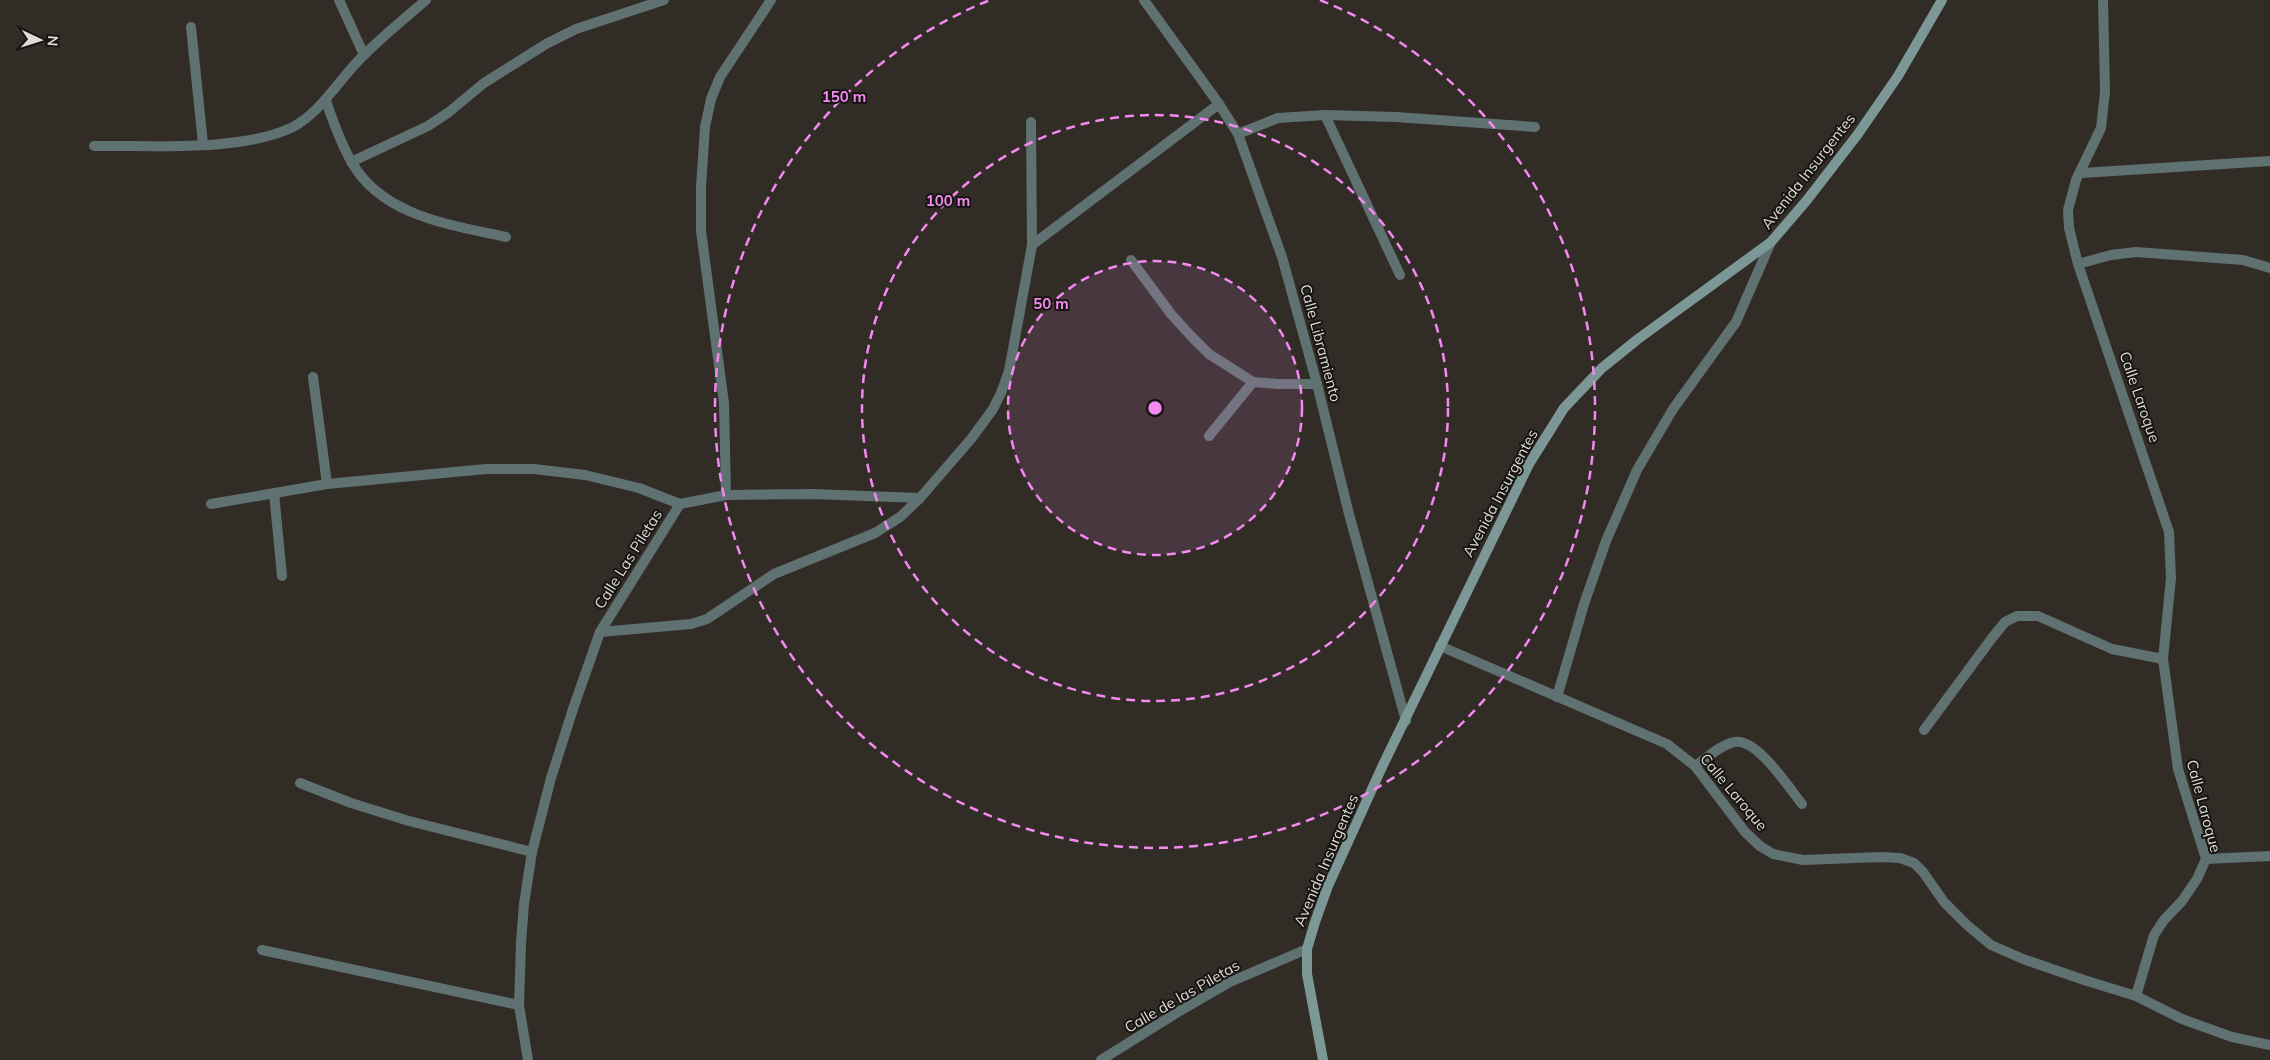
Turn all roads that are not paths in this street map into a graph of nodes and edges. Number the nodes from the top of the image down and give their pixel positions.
1 (339, 0) edge
2 (426, 0) edge
3 (664, 0) edge
4 (771, 0) edge
5 (1144, 0) edge
6 (1942, 0) edge
7 (2103, 0) edge
8 (192, 27) dead end
9 (364, 55) junction
10 (326, 101) junction
11 (1220, 104) junction
12 (1326, 115) junction
13 (1031, 122) dead end
14 (1535, 127) dead end
15 (1238, 134) junction
16 (203, 144) junction
17 (94, 146) dead end
18 (2270, 161) edge
19 (351, 162) junction
20 (2082, 172) junction
21 (506, 238) dead end
22 (1771, 242) junction
23 (1032, 245) junction
24 (1131, 260) dead end
25 (2078, 264) junction
26 (2270, 268) edge
27 (1400, 275) dead end
28 (313, 376) dead end
29 (1253, 382) junction
30 (1317, 384) junction
31 (1209, 436) dead end
32 (328, 484) junction
33 (274, 492) junction
34 (726, 495) junction
35 (920, 498) junction
36 (211, 504) dead end
37 (680, 504) junction
38 (282, 576) dead end
39 (600, 632) junction
40 (1440, 646) junction
41 (2163, 659) junction
42 (1557, 697) junction
43 (1406, 721) junction
44 (1924, 730) dead end
45 (1695, 766) junction
46 (300, 783) dead end
47 (1802, 804) dead end
48 (532, 852) junction
49 (2270, 856) edge
50 (2206, 858) junction
51 (1306, 948) junction
52 (262, 950) dead end
53 (2136, 996) junction
54 (519, 1005) junction
55 (2270, 1045) edge
56 (528, 1060) edge
57 (1101, 1060) edge
58 (1323, 1060) edge

1 - 9 street
2 - 9 street
3 - 19 street
4 - 34 street
5 - 11 street, Calle Libramiento
6 - 22 main road, Avenida Insurgentes
7 - 20 street, Calle Laroque
8 - 16 street
9 - 10 street
10 - 16 street
10 - 19 street
11 - 15 street, Calle Libramiento
11 - 23 street
12 - 14 street
12 - 15 street
12 - 27 street
13 - 23 street
15 - 30 street, Calle Libramiento
16 - 17 street
18 - 20 street
19 - 21 street
20 - 25 street, Calle Laroque
22 - 40 main road, Avenida Insurgentes
22 - 42 street
23 - 35 street
24 - 29 street
25 - 26 street
25 - 41 street, Calle Laroque
28 - 32 street
29 - 30 street
29 - 31 street
30 - 43 street, Calle Libramiento
32 - 33 street
32 - 37 street
33 - 36 street
33 - 38 street
34 - 35 street, Calle Las Piletas
34 - 37 street, Calle Las Piletas
35 - 39 street
37 - 39 street, Calle Las Piletas
39 - 48 street, Calle Las Piletas
40 - 42 street, Calle Laroque
40 - 43 main road, Avenida Insurgentes
41 - 44 street
41 - 50 street, Calle Laroque
42 - 45 street, Calle Laroque
43 - 51 main road, Avenida Insurgentes
45 - 47 street
45 - 53 street, Calle Laroque
46 - 48 street
48 - 54 street, Calle Las Piletas
49 - 50 street
50 - 53 street, Calle Laroque
51 - 57 street, Calle de las Piletas
51 - 58 main road, Avenida Insurgentes
52 - 54 street
53 - 55 street
54 - 56 street, Calle Las Piletas

